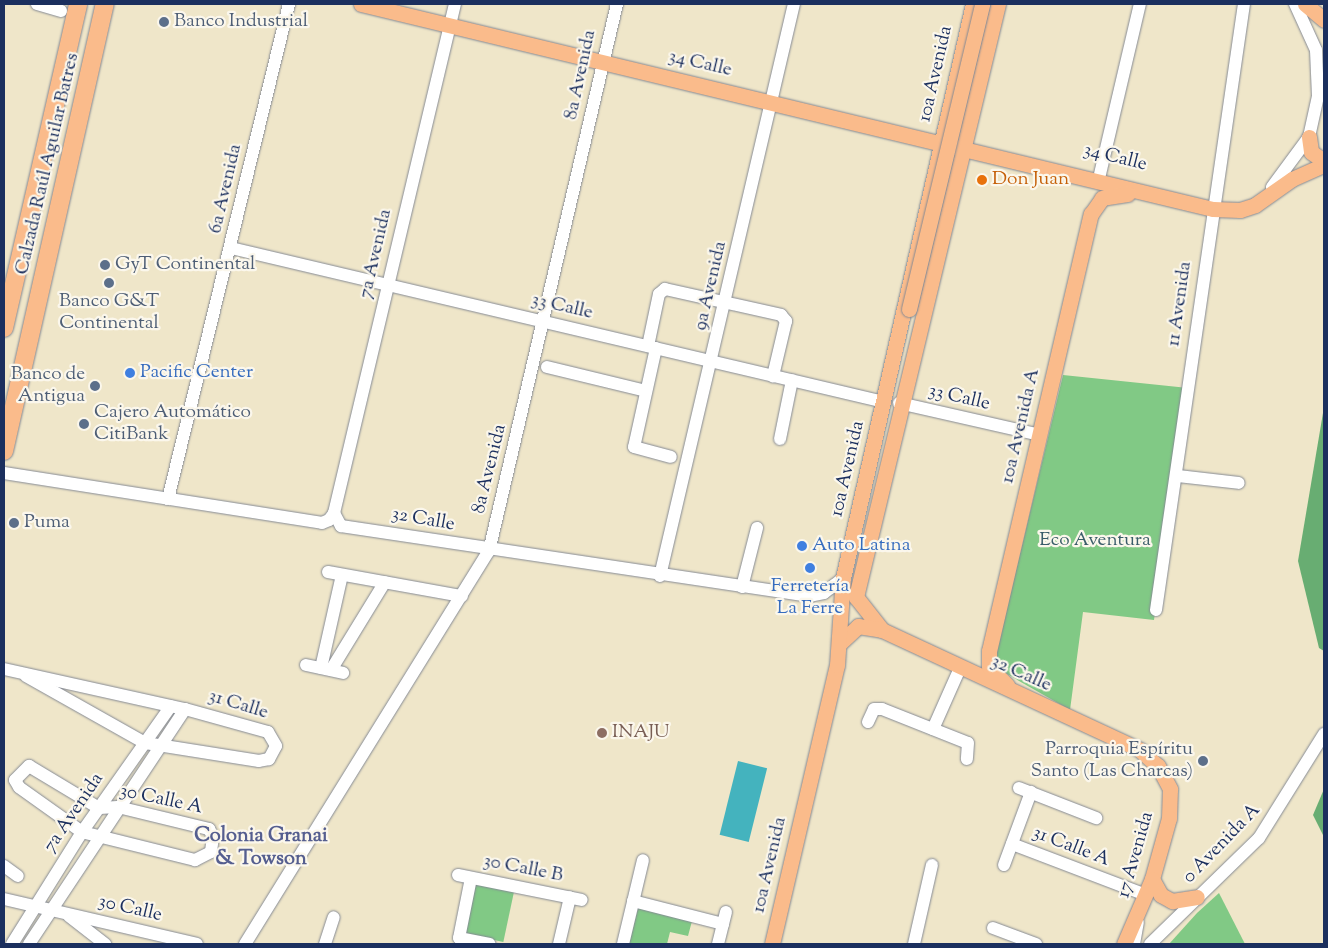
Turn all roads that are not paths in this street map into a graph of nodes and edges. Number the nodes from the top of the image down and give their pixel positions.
1 (37, 4) edge
2 (105, 4) edge
3 (289, 4) edge
4 (360, 4) edge
5 (455, 4) edge
6 (617, 4) edge
7 (794, 4) edge
8 (973, 4) edge
9 (982, 4) edge
10 (998, 4) edge
11 (1140, 4) edge
12 (1244, 4) edge
13 (1295, 4) edge
14 (1305, 4) edge
15 (68, 10) edge
16 (1324, 20) edge
17 (450, 25) junction
18 (603, 62) junction
19 (772, 102) junction
20 (1309, 137) junction
21 (940, 142) junction
22 (965, 147) junction
23 (1324, 161) edge
24 (1030, 162) junction
25 (1324, 166) edge
26 (933, 172) junction
27 (1100, 174) junction
28 (958, 177) junction
29 (1151, 195) junction
30 (1188, 203) junction
31 (1255, 205) junction
32 (1213, 209) junction
33 (231, 248) junction
34 (388, 285) junction
35 (725, 304) junction
36 (545, 322) junction
37 (4, 328) edge
38 (901, 333) junction
39 (652, 347) junction
40 (713, 362) junction
41 (547, 367) dead end
42 (774, 376) junction
43 (792, 380) junction
44 (646, 391) junction
45 (892, 403) junction
46 (1040, 435) junction
47 (780, 439) dead end
48 (4, 451) edge
49 (671, 457) dead end
50 (4, 473) edge
51 (1178, 476) junction
52 (1239, 483) dead end
53 (168, 499) junction
54 (334, 514) junction
55 (757, 528) dead end
56 (489, 551) junction
57 (328, 572) dead end
58 (342, 575) junction
59 (660, 576) junction
60 (843, 578) junction
61 (384, 582) junction
62 (742, 587) junction
63 (462, 596) junction
64 (859, 605) joint
65 (1156, 610) dead end
66 (882, 630) junction
67 (840, 643) junction
68 (306, 665) dead end
69 (960, 668) junction
70 (4, 669) edge
71 (332, 670) junction
72 (26, 676) junction
73 (1026, 699) junction
74 (171, 706) junction
75 (185, 709) junction
76 (868, 722) dead end
77 (933, 729) junction
78 (1324, 734) edge
79 (144, 743) junction
80 (162, 743) junction
81 (967, 759) dead end
82 (1165, 778) joint
83 (118, 807) junction
84 (99, 808) junction
85 (1096, 818) dead end
86 (82, 832) junction
87 (98, 837) junction
88 (1012, 844) junction
89 (643, 860) dead end
90 (932, 865) dead end
91 (1004, 865) dead end
92 (4, 866) edge
93 (458, 875) dead end
94 (18, 876) dead end
95 (471, 878) junction
96 (1152, 879) junction
97 (1197, 897) junction
98 (4, 899) edge
99 (1144, 899) junction
100 (633, 901) junction
101 (34, 906) junction
102 (49, 910) junction
103 (66, 914) junction
104 (334, 917) dead end
105 (993, 928) dead end
106 (188, 943) edge
107 (472, 943) edge
108 (12, 944) edge
109 (29, 944) edge
110 (105, 944) edge
111 (245, 944) edge
112 (325, 944) edge
113 (489, 944) edge
114 (559, 944) edge
115 (624, 944) edge
116 (718, 944) edge
117 (772, 944) edge
118 (914, 944) edge
119 (1036, 944) edge
120 (1124, 944) edge
121 (1134, 944) edge
122 (1150, 944) edge

1 - 15 street
2 - 48 highway, Calzada Raúl Aguilar Batres
3 - 33 street, 6a Avenida
4 - 17 main road, 34 Calle
5 - 17 street, 7a Avenida
6 - 18 street, 8a Avenida
7 - 19 street, 9a Avenida
8 - 21 main road, 10a Avenida
9 - 38 main road, bridge
10 - 22 main road, 10a Avenida
11 - 27 street
12 - 32 street, 11 Avenida
13 - 20 street
14 - 16 main road
15 - 37 highway, Calzada Raúl Aguilar Batres
17 - 18 main road, 34 Calle
17 - 34 street, 7a Avenida
18 - 19 main road, 34 Calle
18 - 36 street, 8a Avenida
19 - 21 main road, 34 Calle
19 - 35 street, 9a Avenida
20 - 23 main road
20 - 31 street
21 - 22 main road, 34 Calle
21 - 26 main road, 10a Avenida
22 - 24 main road, 34 Calle
22 - 28 main road, 10a Avenida
24 - 27 main road, 34 Calle
24 - 29 main road, 34 Calle
25 - 31 main road
26 - 28 main road
26 - 38 main road, 10a Avenida
27 - 30 main road, 34 Calle
28 - 45 main road, 10a Avenida
29 - 30 main road, 34 Calle
29 - 46 main road, 10a Avenida A
30 - 32 main road, 34 Calle
31 - 32 main road, 34 Calle
32 - 51 street, 11 Avenida
33 - 34 street, 33 Calle
33 - 53 street, 6a Avenida
34 - 36 street, 33 Calle
34 - 54 street, 7a Avenida
35 - 39 street
35 - 40 street, 9a Avenida
35 - 42 street
36 - 39 street, 33 Calle
36 - 56 street, 8a Avenida
38 - 45 main road, 10a Avenida
39 - 40 street, 33 Calle
39 - 44 street
40 - 42 street, 33 Calle
40 - 59 street, 9a Avenida
41 - 44 street
42 - 43 street, 33 Calle
43 - 45 street, 33 Calle
43 - 47 street
44 - 49 street
45 - 46 street, 33 Calle
45 - 60 main road, 10a Avenida
45 - 64 main road, 10a Avenida
46 - 73 main road, 10a Avenida A
50 - 53 street
51 - 52 street
51 - 65 street, 11 Avenida
53 - 54 street
54 - 56 street, 32 Calle
55 - 62 street
56 - 59 street, 32 Calle
56 - 63 street, 8a Avenida
57 - 58 street
58 - 61 street
58 - 71 street
59 - 62 street, 32 Calle
60 - 62 street, 32 Calle
60 - 67 main road, 10a Avenida
61 - 63 street
61 - 71 street
63 - 111 street, 8a Avenida
64 - 66 main road, 32 Calle
66 - 67 main road
66 - 69 main road, 32 Calle
67 - 117 main road, 10a Avenida
68 - 71 street
69 - 73 main road, 32 Calle
69 - 77 street
70 - 72 street, 31 Calle
72 - 74 street, 31 Calle
72 - 79 street, 31 Calle
73 - 82 main road, 32 Calle
74 - 75 street, 31 Calle
74 - 79 street, 7a Avenida
75 - 80 street, 7a Avenida
75 - 80 street, 31 Calle
76 - 77 street
77 - 81 street
78 - 97 street, 0 Avenida A
79 - 80 street, 31 Calle
79 - 84 street, 7a Avenida
80 - 83 street, 7a Avenida
82 - 96 main road, 17 Avenida
83 - 84 street, 30 Calle A
83 - 87 street, 7a Avenida
83 - 87 street, 30 Calle A
84 - 86 street, 7a Avenida
84 - 86 street, 30 Calle A
85 - 88 street
86 - 87 street, 30 Calle A
86 - 101 street, 7a Avenida
87 - 102 street, 7a Avenida
88 - 91 street
88 - 99 street, 31 Calle A
89 - 100 street
90 - 118 street
92 - 94 street
93 - 95 street, 30 Calle B
95 - 107 street
95 - 114 street, 30 Calle B
96 - 97 main road
96 - 99 main road, 17 Avenida
97 - 122 street, 0 Avenida A
98 - 101 street, 30 Calle
99 - 120 main road
99 - 121 street, 17 Avenida
100 - 115 street
100 - 116 street
101 - 102 street, 30 Calle
101 - 108 street, 7a Avenida
102 - 103 street, 30 Calle
102 - 109 street, 7a Avenida
103 - 106 street, 30 Calle
103 - 110 street, 30 Calle
104 - 112 street
105 - 119 street
107 - 113 street

